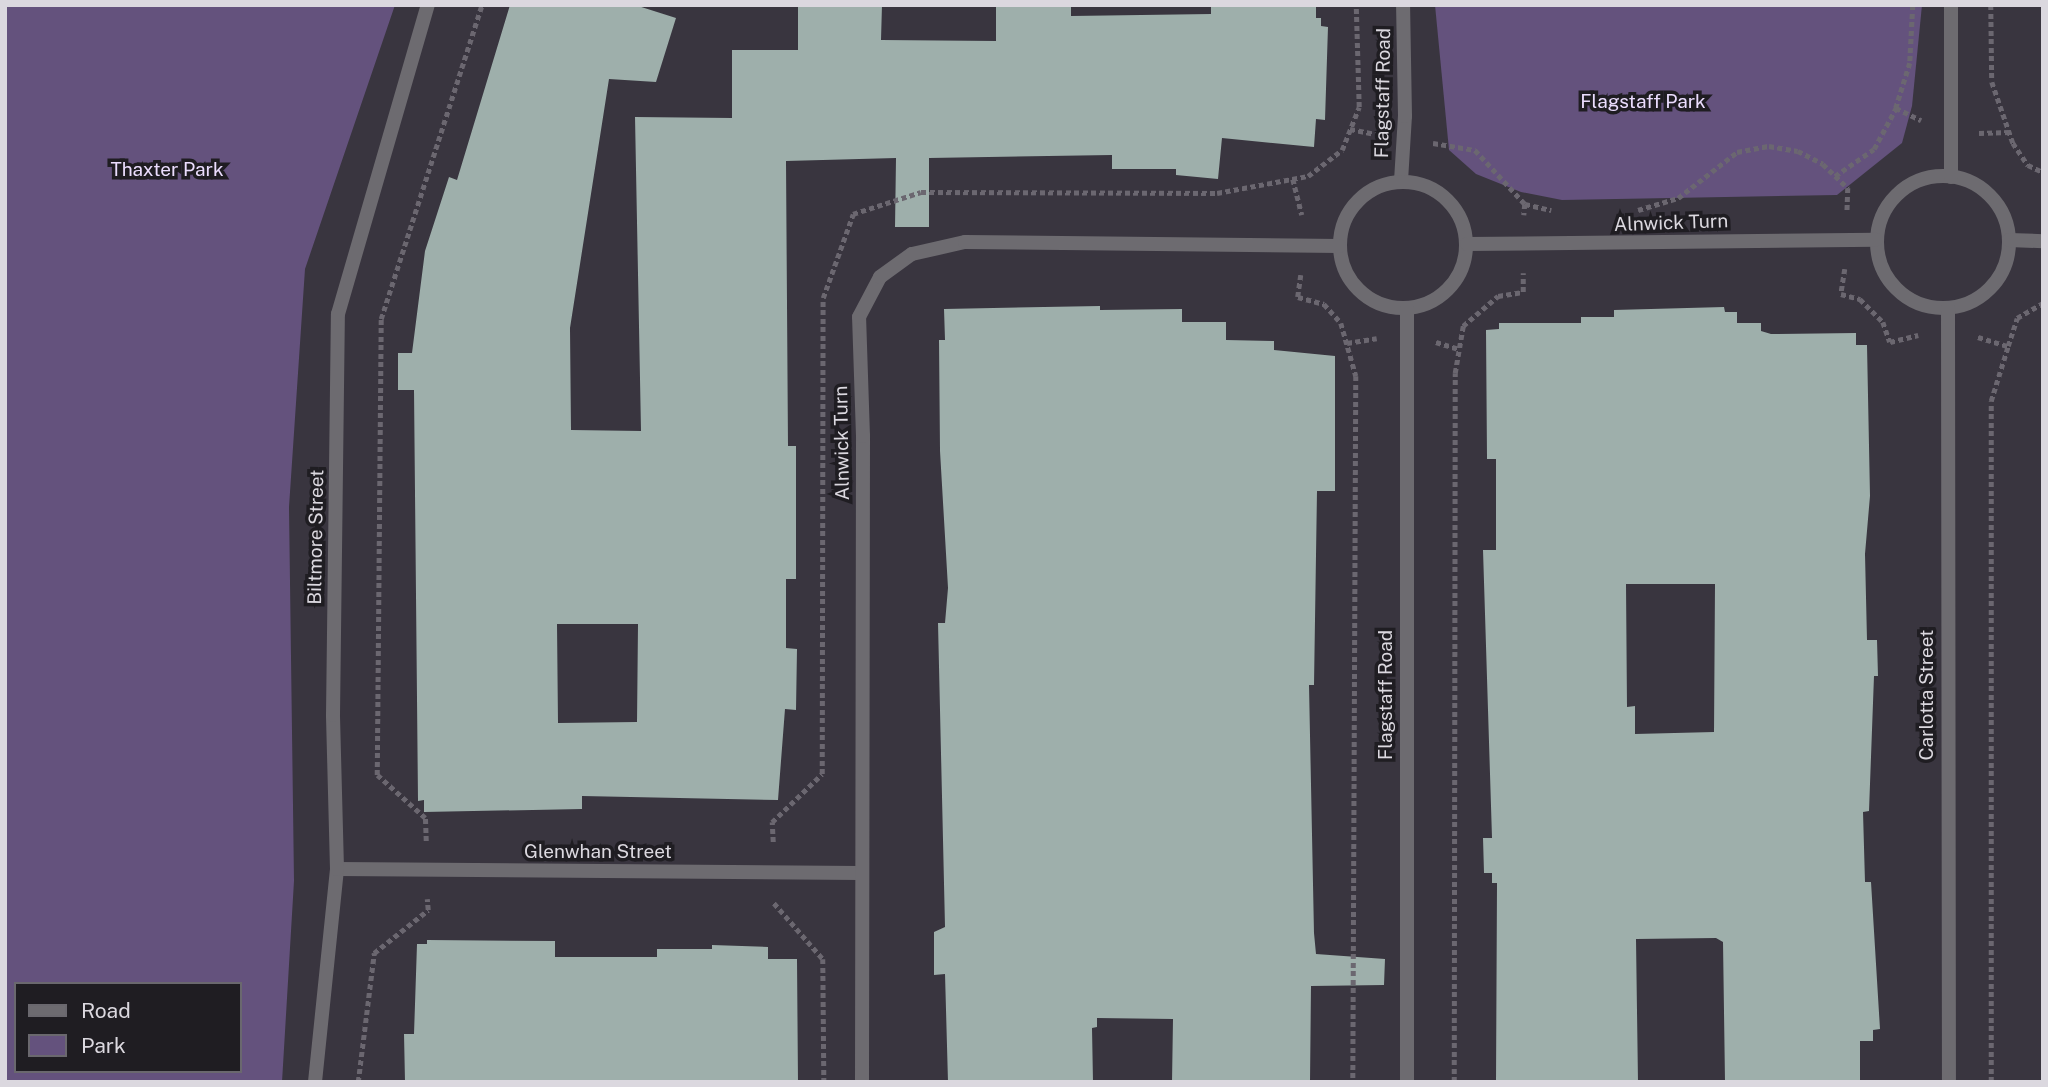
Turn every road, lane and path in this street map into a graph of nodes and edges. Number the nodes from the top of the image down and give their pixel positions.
1 (428, 5) edge
2 (482, 5) edge
3 (1356, 5) edge
4 (1403, 5) edge
5 (1951, 5) edge
6 (1992, 5) edge
7 (1896, 108) dead end
8 (1350, 129) junction
9 (1404, 138) junction
10 (2043, 172) edge
11 (1835, 176) dead end
12 (1951, 177) junction
13 (1293, 179) junction
14 (1401, 181) junction
15 (1876, 240) junction
16 (2009, 240) junction
17 (2043, 241) edge
18 (1306, 244) junction
19 (1467, 244) junction
20 (1524, 244) junction
21 (1339, 246) junction
22 (1408, 308) junction
23 (1948, 308) junction
24 (2008, 346) dead end
25 (337, 869) junction
26 (427, 870) junction
27 (773, 872) junction
28 (860, 873) junction
29 (315, 1082) edge
30 (358, 1082) edge
31 (824, 1082) edge
32 (862, 1082) edge
33 (1353, 1082) edge
34 (1407, 1082) edge
35 (1454, 1082) edge
36 (1949, 1082) edge
37 (1991, 1082) edge

1 - 25 street, Biltmore Street
2 - 26 path
3 - 8 path
4 - 9 street, Flagstaff Road
5 - 12 street
6 - 10 path
7 - 11 path
8 - 9 path
8 - 13 path
9 - 14 street, Flagstaff Road
9 - 20 path
12 - 15 street
12 - 16 street
13 - 18 path
13 - 27 path
14 - 19 street
14 - 21 street
15 - 20 street, Alnwick Turn
15 - 23 street
16 - 17 street
16 - 23 street
18 - 21 street, Alnwick Turn
18 - 28 street, Alnwick Turn
18 - 33 path
19 - 20 street, Alnwick Turn
19 - 22 street
20 - 35 path
21 - 22 street
22 - 34 street, Flagstaff Road
23 - 36 street, Carlotta Street
24 - 37 path
25 - 26 street, Glenwhan Street
25 - 29 street, Biltmore Street
26 - 27 street, Glenwhan Street
26 - 30 path
27 - 28 street, Glenwhan Street
27 - 31 path
28 - 32 street, Alnwick Turn

